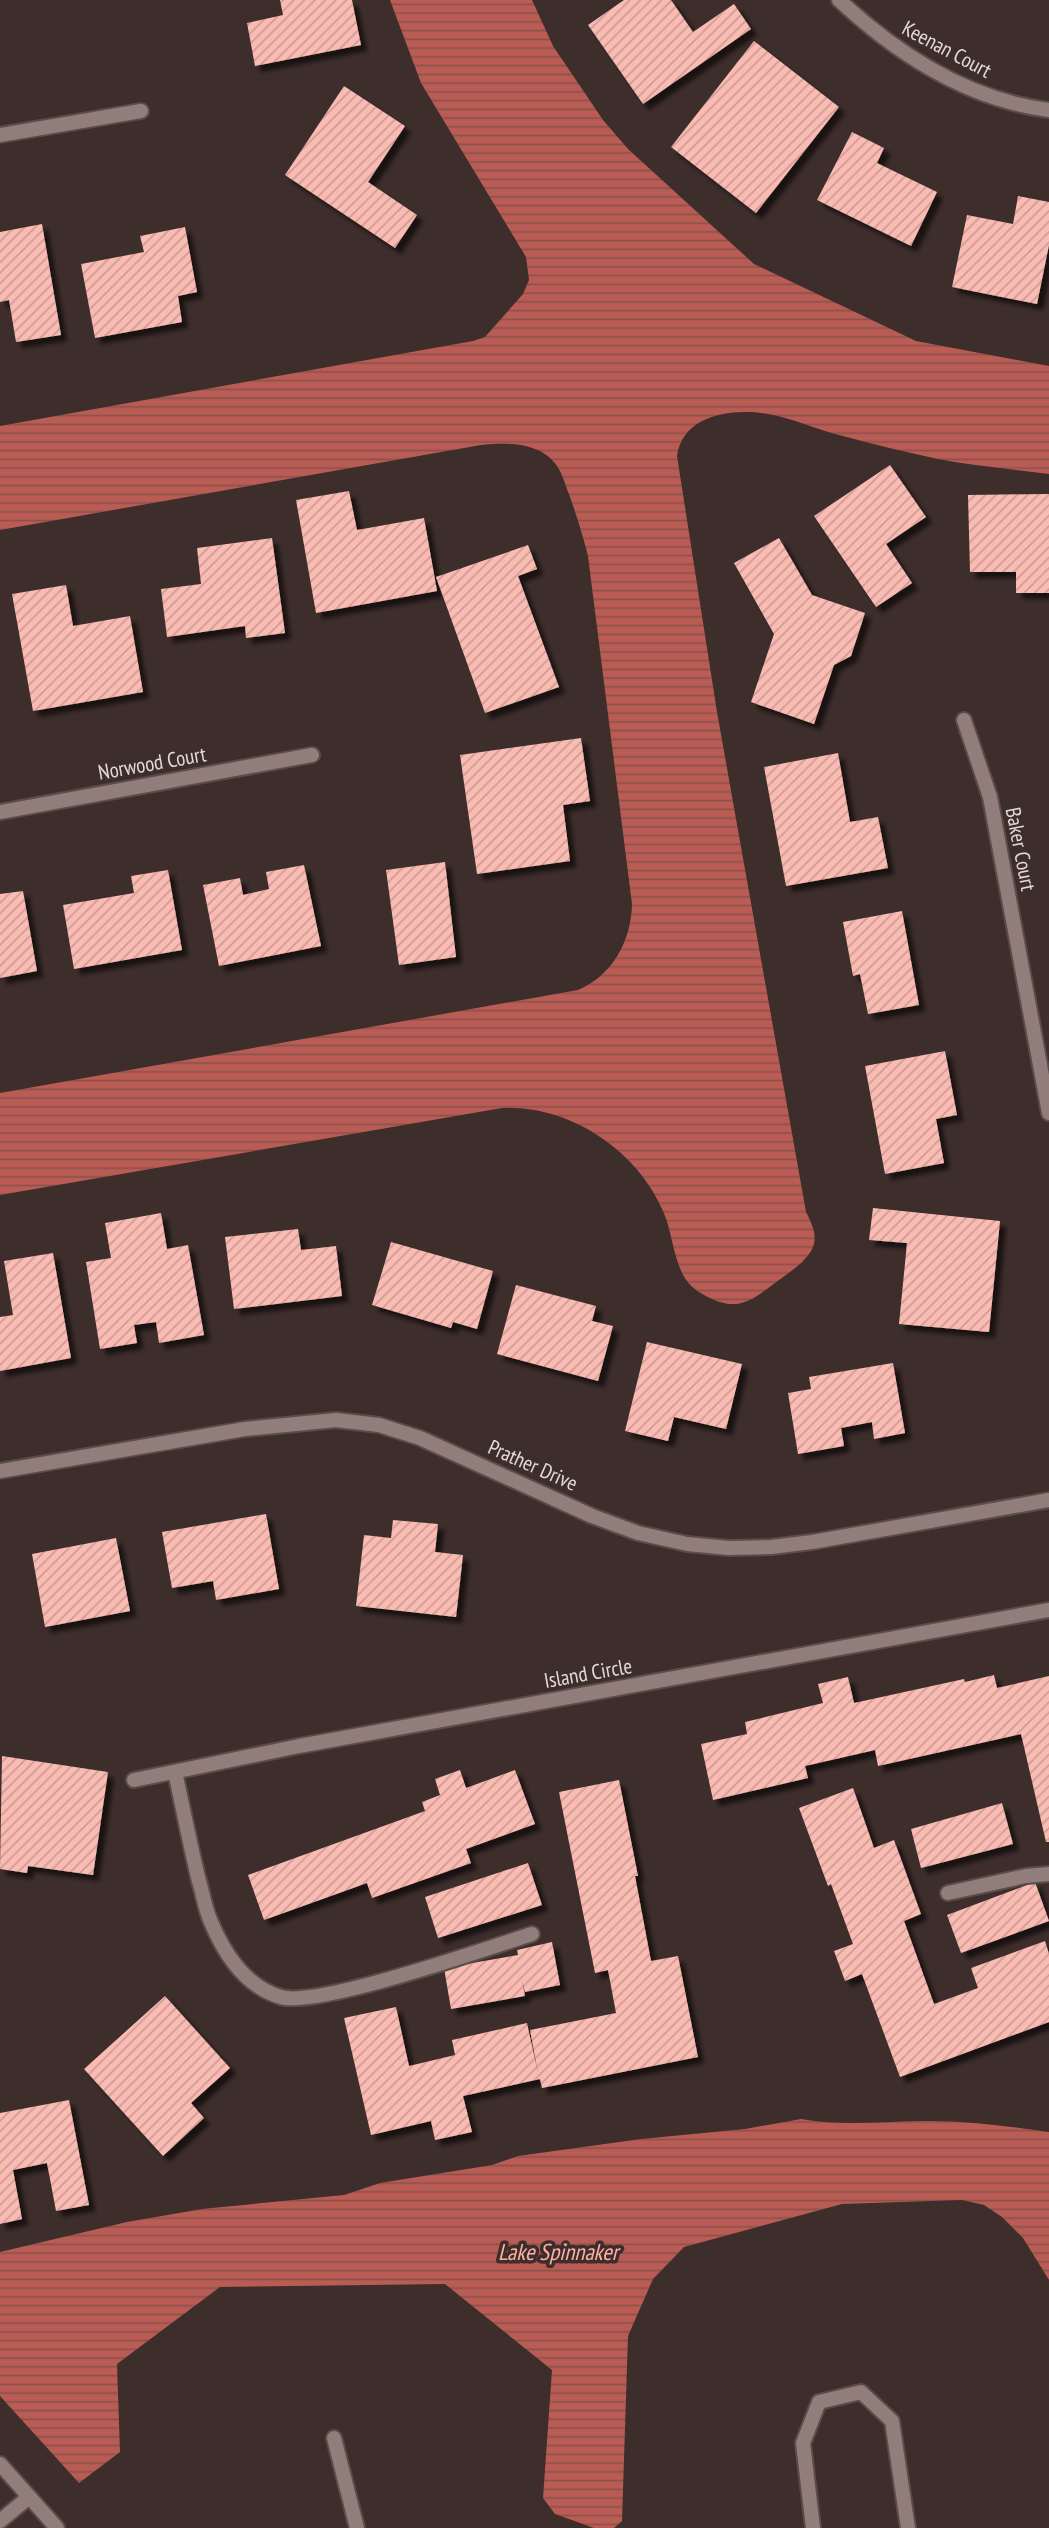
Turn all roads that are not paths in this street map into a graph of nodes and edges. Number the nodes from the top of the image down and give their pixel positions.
1 (839, 0) edge
2 (1049, 110) edge
3 (141, 111) dead end
4 (0, 135) edge
5 (964, 720) dead end
6 (312, 755) dead end
7 (0, 812) edge
8 (1049, 1113) edge
9 (0, 1471) edge
10 (1049, 1500) edge
11 (1049, 1610) edge
12 (175, 1772) junction
13 (134, 1780) dead end
14 (1049, 1874) edge
15 (948, 1893) dead end
16 (532, 1934) dead end
17 (334, 2438) dead end
18 (0, 2464) edge
19 (29, 2497) junction
20 (0, 2521) edge
21 (57, 2528) edge
22 (357, 2528) edge
23 (813, 2528) edge
24 (908, 2528) edge

1 - 2 street, Keenan Court
3 - 4 street
5 - 8 street, Baker Court
6 - 7 street, Norwood Court
9 - 10 street, Prather Drive
11 - 12 street, Island Circle
12 - 13 street, Island Circle
12 - 16 street
14 - 15 street
17 - 22 street
18 - 19 street
19 - 20 street
19 - 21 street
23 - 24 street

